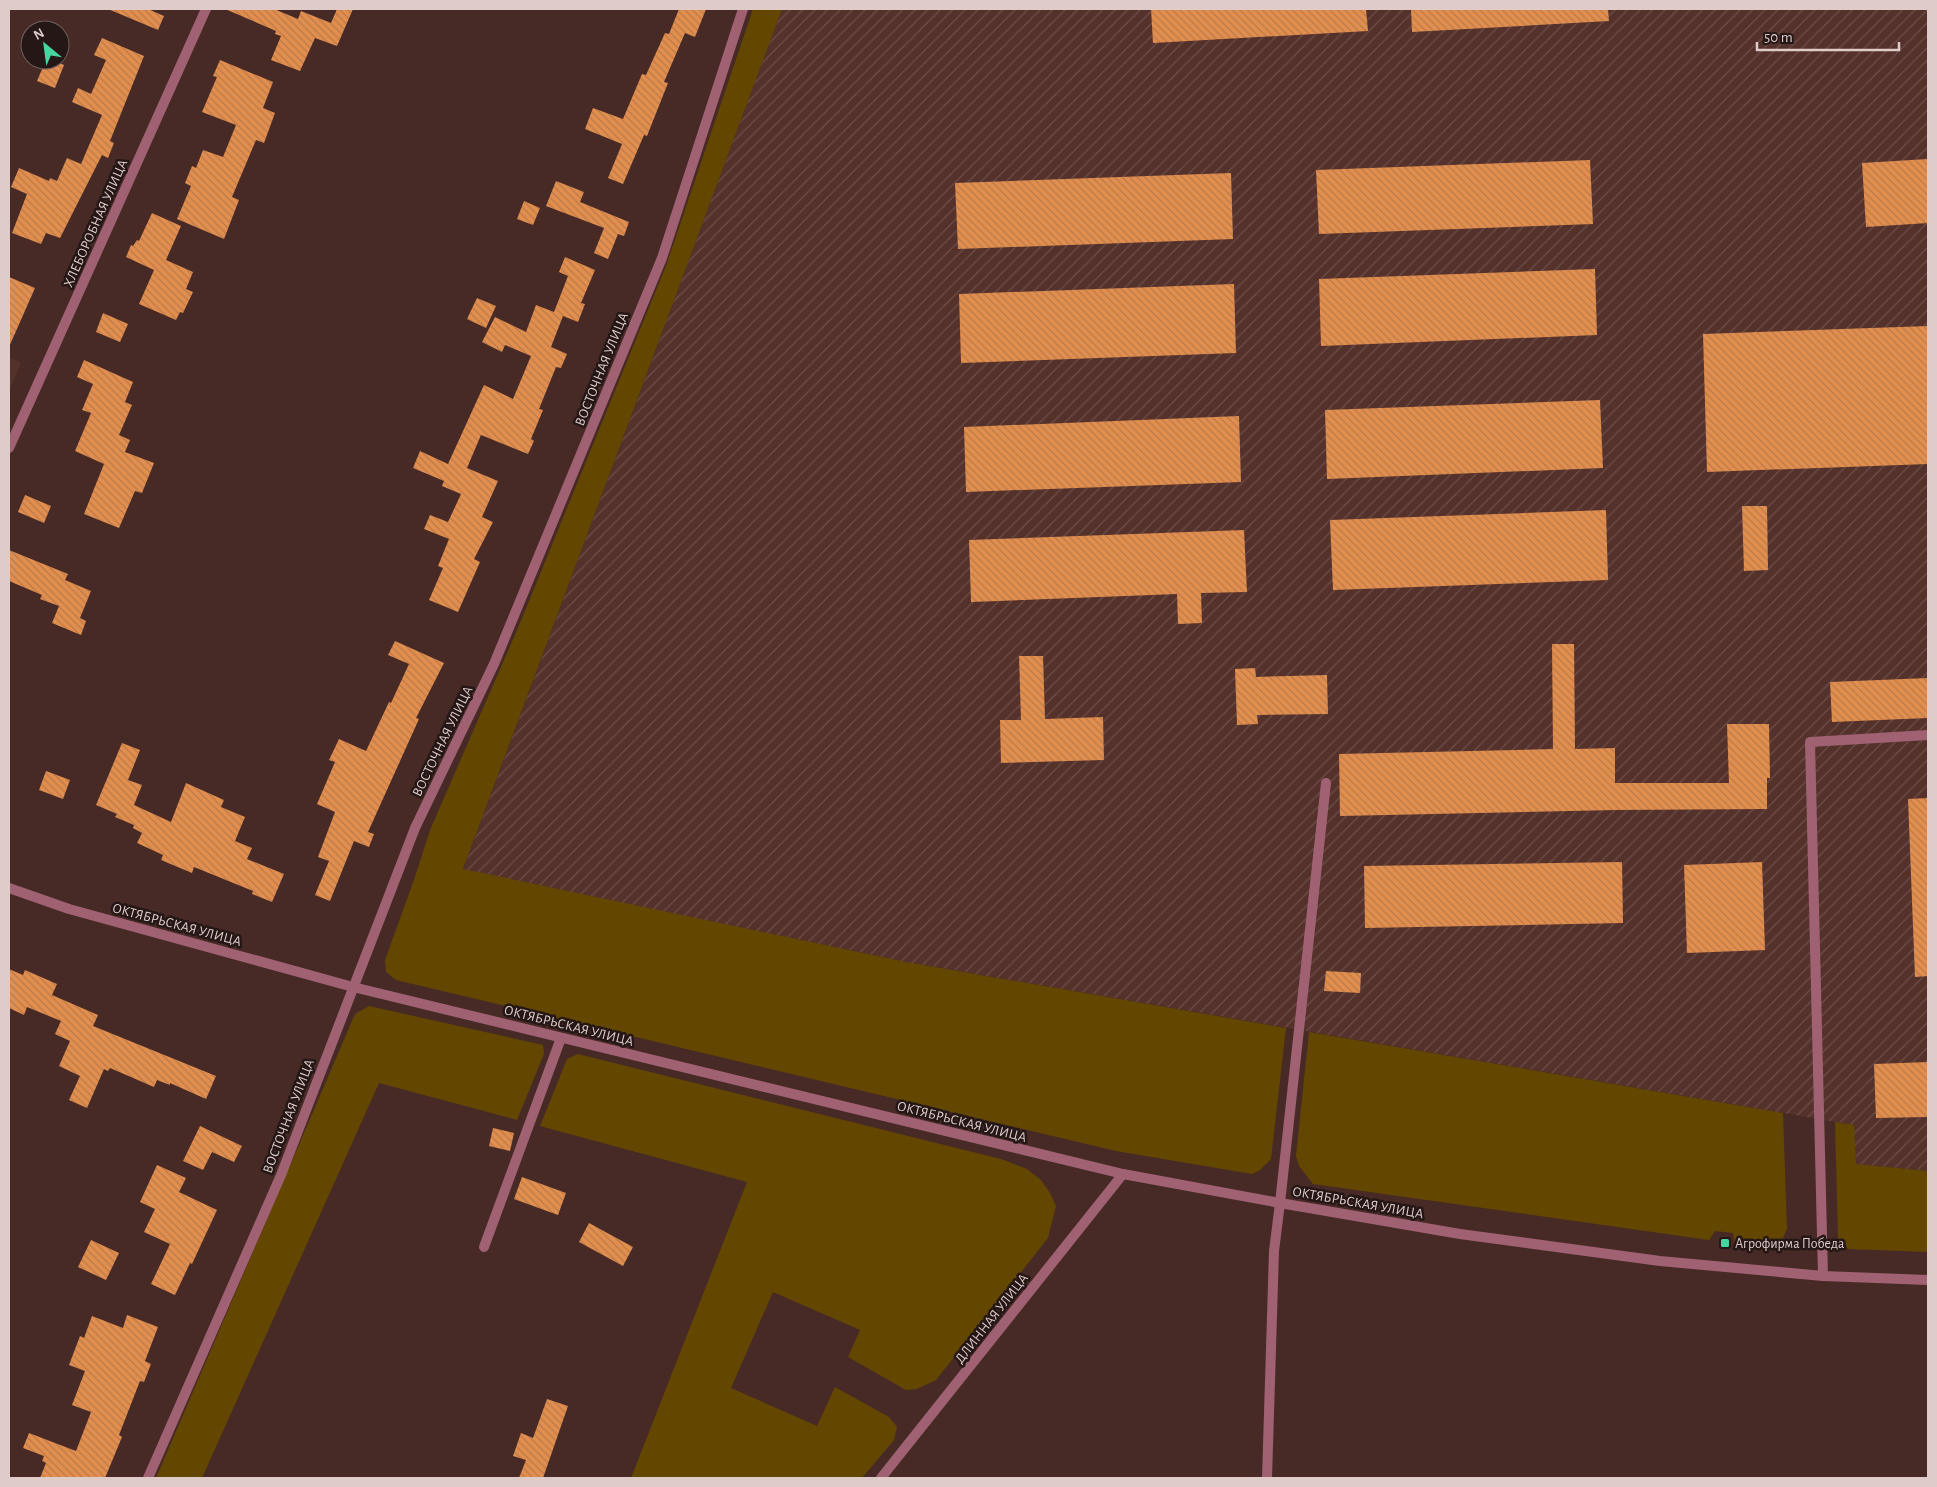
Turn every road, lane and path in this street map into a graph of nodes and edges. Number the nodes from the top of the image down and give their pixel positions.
1 (206, 9) edge
2 (744, 9) edge
3 (9, 448) edge
4 (1928, 735) edge
5 (1326, 783) dead end
6 (9, 888) edge
7 (353, 987) junction
8 (561, 1038) junction
9 (1123, 1174) junction
10 (1280, 1203) junction
11 (484, 1247) dead end
12 (1823, 1276) junction
13 (1928, 1280) edge
14 (148, 1478) edge
15 (881, 1478) edge
16 (1267, 1478) edge

1 - 3 street, ХЛЕБОРОБНАЯ УЛИЦА
2 - 7 street, ВОСТОЧНАЯ УЛИЦА
4 - 12 street
5 - 10 street
6 - 7 street, ОКТЯБРЬСКАЯ УЛИЦА
7 - 8 street, ОКТЯБРЬСКАЯ УЛИЦА
7 - 14 street, ВОСТОЧНАЯ УЛИЦА
8 - 9 street, ОКТЯБРЬСКАЯ УЛИЦА
8 - 11 street
9 - 10 street, ОКТЯБРЬСКАЯ УЛИЦА
9 - 15 street, ДЛИННАЯ УЛИЦА
10 - 12 street, ОКТЯБРЬСКАЯ УЛИЦА
10 - 16 street
12 - 13 street, ОКТЯБРЬСКАЯ УЛИЦА

